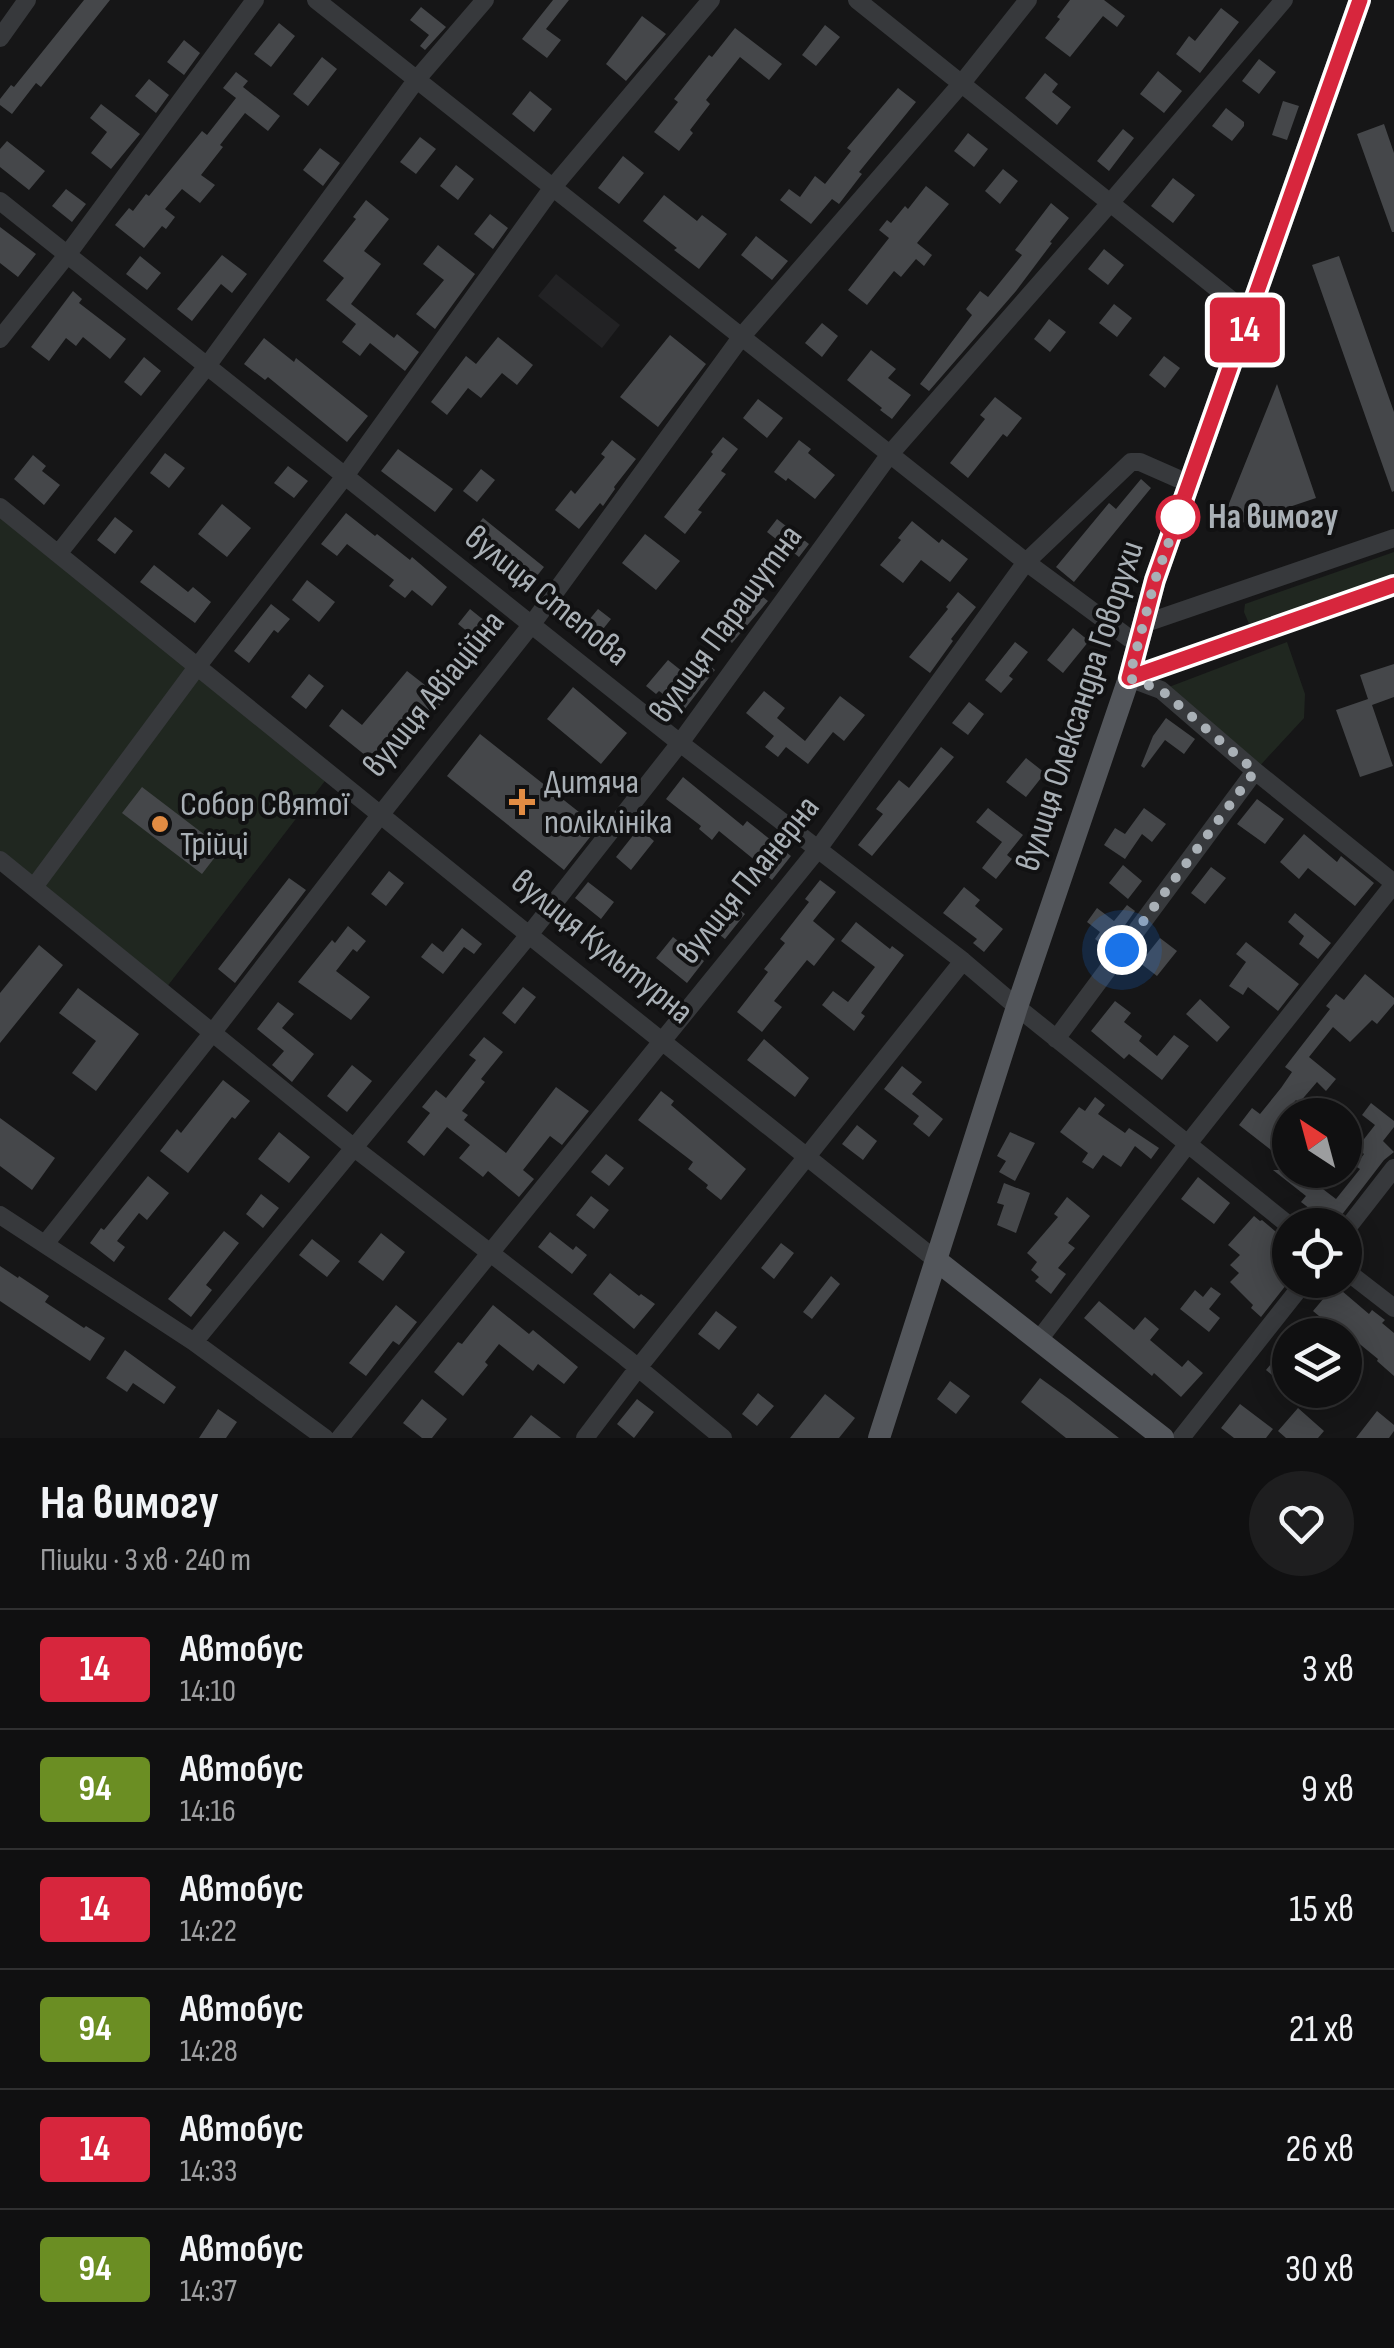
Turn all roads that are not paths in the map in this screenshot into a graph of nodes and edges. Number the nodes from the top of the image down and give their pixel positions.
1 (28, 0) edge
2 (256, 0) edge
3 (316, 0) edge
4 (485, 0) edge
5 (711, 0) edge
6 (857, 0) edge
7 (1028, 0) edge
8 (1284, 0) edge
9 (1360, 0) edge
10 (0, 38) edge
11 (417, 80) junction
12 (962, 84) junction
13 (552, 187) junction
14 (0, 201) edge
15 (1112, 202) junction
16 (67, 255) junction
17 (1250, 315) junction
18 (742, 336) junction
19 (0, 339) edge
20 (207, 366) junction
21 (890, 454) junction
22 (345, 476) junction
23 (1190, 484) junction
24 (0, 507) edge
25 (1394, 538) edge
26 (58, 554) junction
27 (1026, 562) junction
28 (1394, 585) edge
29 (532, 624) junction
30 (1140, 634) junction
31 (197, 666) junction
32 (1129, 678) junction
33 (680, 743) junction
34 (1255, 771) junction
35 (381, 814) junction
36 (818, 849) junction
37 (0, 860) edge
38 (1394, 884) edge
39 (34, 887) junction
40 (529, 934) junction
41 (963, 961) junction
42 (1017, 1008) junction
43 (213, 1032) junction
44 (1056, 1039) junction
45 (661, 1040) junction
46 (1187, 1145) junction
47 (352, 1148) junction
48 (808, 1157) junction
49 (1394, 1168) edge
50 (1362, 1209) edge
51 (1272, 1212) edge
52 (0, 1215) edge
53 (45, 1244) junction
54 (490, 1254) junction
55 (936, 1260) junction
56 (1362, 1283) edge
57 (1292, 1298) edge
58 (1394, 1308) edge
59 (1038, 1341) junction
60 (194, 1342) junction
61 (638, 1368) junction
62 (325, 1438) edge
63 (340, 1438) edge
64 (585, 1438) edge
65 (723, 1438) edge
66 (878, 1438) edge
67 (1163, 1438) edge
68 (1180, 1438) edge

1 - 10 street
2 - 16 street
3 - 11 street
4 - 11 street
5 - 13 street
6 - 12 street
7 - 12 street, вулиця Авіаційна
8 - 15 street, вулиця Парашутна
9 - 17 main road, вулиця Олександра Говорухи
11 - 13 street
11 - 20 street
12 - 15 street
12 - 18 street, вулиця Авіаційна
13 - 18 street
13 - 22 street
14 - 16 street, вулиця Степова
15 - 17 street
15 - 21 street, вулиця Парашутна
16 - 19 street
16 - 20 street, вулиця Степова
17 - 23 main road, вулиця Олександра Говорухи
18 - 21 street
18 - 29 street, вулиця Авіаційна
20 - 22 street, вулиця Степова
20 - 26 street
21 - 27 street
21 - 33 street, вулиця Парашутна
22 - 29 street, вулиця Степова
22 - 31 street
23 - 27 street, вулиця Планерна
23 - 30 main road, вулиця Олександра Говорухи
24 - 26 street, вулиця Культурна
25 - 30 street
26 - 31 street, вулиця Культурна
27 - 30 street
27 - 36 street, вулиця Планерна
28 - 32 street
29 - 33 street, вулиця Степова
29 - 35 street, вулиця Авіаційна
30 - 32 main road, вулиця Олександра Говорухи
31 - 35 street, вулиця Культурна
31 - 39 street
32 - 34 street
32 - 42 main road, вулиця Олександра Говорухи
33 - 36 street, вулиця Степова
33 - 40 street, вулиця Парашутна
34 - 38 street
34 - 44 street
35 - 40 street, вулиця Культурна
35 - 43 street, вулиця Авіаційна
36 - 41 street, вулиця Степова
36 - 45 street, вулиця Планерна
37 - 39 street
38 - 46 street
39 - 43 street
40 - 45 street, вулиця Культурна
40 - 47 street, вулиця Парашутна
41 - 42 street, вулиця Степова
41 - 48 street
42 - 44 street, вулиця Степова
42 - 55 main road, вулиця Олександра Говорухи
43 - 47 street
43 - 53 street, вулиця Авіаційна
44 - 46 street, вулиця Степова
45 - 48 street, вулиця Культурна
45 - 54 street, вулиця Планерна
46 - 51 street, вулиця Степова
46 - 59 street
47 - 54 street
47 - 60 street, вулиця Парашутна
48 - 55 street, вулиця Культурна
48 - 61 street
49 - 50 street
52 - 53 street
53 - 60 street
54 - 61 street
54 - 63 street, вулиця Планерна
55 - 59 main road, вулиця Культурна
55 - 66 main road, вулиця Олександра Говорухи
56 - 58 street
57 - 68 street
59 - 67 main road, вулиця Культурна
60 - 62 street
61 - 64 street
61 - 65 street

